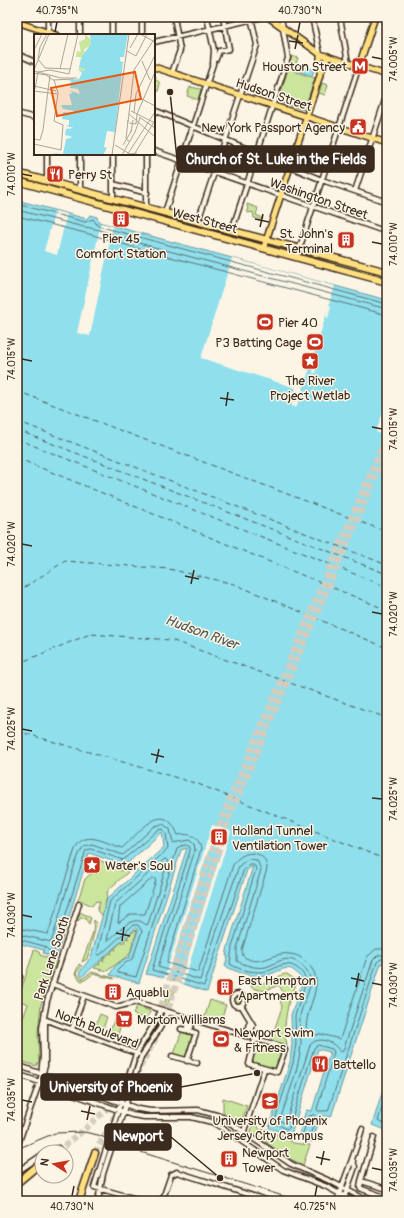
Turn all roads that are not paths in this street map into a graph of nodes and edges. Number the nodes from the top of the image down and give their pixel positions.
1 (48, 17) edge
2 (80, 17) edge
3 (112, 17) edge
4 (142, 17) edge
5 (174, 17) edge
6 (207, 17) edge
7 (223, 17) edge
8 (263, 17) edge
9 (268, 17) edge
10 (281, 17) edge
11 (312, 17) edge
12 (340, 17) edge
13 (375, 17) edge
14 (252, 18) edge
15 (17, 22) edge
16 (224, 26) junction
17 (284, 28) junction
18 (210, 29) junction
19 (48, 34) edge
20 (80, 34) edge
21 (112, 34) edge
22 (142, 34) edge
23 (178, 36) junction
24 (155, 42) edge
25 (17, 54) edge
26 (320, 54) junction
27 (328, 56) junction
28 (34, 62) edge
29 (348, 63) junction
30 (213, 64) junction
31 (359, 66) junction
32 (155, 67) edge
33 (172, 73) junction
34 (320, 75) junction
35 (387, 75) edge
36 (207, 84) junction
37 (387, 94) edge
38 (240, 95) junction
39 (273, 106) junction
40 (155, 110) edge
41 (17, 113) edge
42 (307, 116) junction
43 (34, 118) edge
44 (193, 126) junction
45 (340, 127) junction
46 (373, 138) junction
47 (225, 139) junction
48 (387, 143) edge
49 (155, 150) edge
50 (257, 153) junction
51 (47, 155) edge
52 (80, 155) edge
53 (113, 155) edge
54 (146, 155) edge
55 (182, 160) junction
56 (290, 167) junction
57 (214, 172) junction
58 (17, 173) edge
59 (47, 180) junction
60 (322, 180) junction
61 (17, 181) edge
62 (113, 184) junction
63 (247, 184) junction
64 (80, 189) junction
65 (355, 191) junction
66 (147, 193) junction
67 (281, 195) junction
68 (113, 198) junction
69 (387, 202) edge
70 (314, 206) junction
71 (146, 207) junction
72 (165, 212) junction
73 (198, 221) junction
74 (232, 230) junction
75 (387, 232) edge
76 (266, 239) junction
77 (264, 247) junction
78 (300, 249) junction
79 (297, 256) junction
80 (387, 272) edge
81 (387, 282) edge
82 (79, 904) dead end
83 (17, 974) edge
84 (52, 984) junction
85 (17, 989) edge
86 (84, 996) junction
87 (241, 1005) dead end
88 (161, 1010) junction
89 (167, 1012) junction
90 (44, 1019) junction
91 (192, 1019) junction
92 (181, 1028) dead end
93 (72, 1029) junction
94 (188, 1031) junction
95 (247, 1037) junction
96 (255, 1039) junction
97 (137, 1053) junction
98 (172, 1056) dead end
99 (141, 1057) junction
100 (187, 1061) junction
101 (197, 1062) dead end
102 (17, 1065) edge
103 (264, 1070) junction
104 (17, 1074) edge
105 (41, 1074) junction
106 (39, 1082) junction
107 (120, 1103) junction
108 (126, 1105) junction
109 (117, 1110) junction
110 (123, 1112) junction
111 (362, 1129) dead end
112 (244, 1131) junction
113 (374, 1137) dead end
114 (17, 1147) edge
115 (95, 1153) tunnel mouth
116 (34, 1160) edge
117 (353, 1161) junction
118 (34, 1169) edge
119 (17, 1172) edge
120 (361, 1181) junction
121 (17, 1183) edge
122 (342, 1187) junction
123 (100, 1188) junction
124 (387, 1189) edge
125 (347, 1190) junction
126 (340, 1194) junction
127 (387, 1198) edge
128 (343, 1199) edge
129 (80, 1201) edge
130 (98, 1201) edge
131 (144, 1201) edge
132 (162, 1201) edge
133 (269, 1201) edge
134 (337, 1201) edge
135 (353, 1201) edge
136 (368, 1201) edge

1 - 19 street
2 - 20 street
3 - 21 street
4 - 22 street
5 - 23 street
6 - 18 street
7 - 16 street
8 - 14 street
9 - 17 main road
10 - 17 street
11 - 26 street
12 - 29 street
13 - 31 main road
14 - 16 street
14 - 38 street
15 - 19 main road
16 - 18 street
16 - 30 street
17 - 26 main road
17 - 39 street
18 - 23 street
18 - 30 street
23 - 24 street
23 - 33 street
25 - 28 street
26 - 27 main road
26 - 34 main road
27 - 29 main road
27 - 34 main road
29 - 31 main road
30 - 36 street
31 - 35 main road
31 - 45 street
32 - 33 main road, Hudson Street
33 - 36 main road, Hudson Street
34 - 42 main road
36 - 38 main road, Hudson Street
36 - 44 street
37 - 46 street
38 - 39 main road, Hudson Street
38 - 47 street
39 - 42 main road, Hudson Street
39 - 50 street
40 - 44 street
41 - 43 street
42 - 45 main road, Hudson Street
42 - 56 main road
44 - 47 street
44 - 55 street
45 - 46 main road, Hudson Street
45 - 60 street
46 - 48 main road, Hudson Street
46 - 65 street
47 - 50 street
47 - 57 street
49 - 55 street, Washington Street
50 - 56 street
50 - 63 street
51 - 59 street
52 - 64 street
53 - 62 street
54 - 66 street
55 - 57 street, Washington Street
55 - 72 street
56 - 60 street
56 - 67 main road
57 - 63 street, Washington Street
57 - 73 street
58 - 59 highway, West Street
59 - 64 highway, West Street
60 - 65 street
60 - 70 street
61 - 77 highway, West Street
62 - 66 street
62 - 68 street
63 - 67 street, Washington Street
63 - 74 street
64 - 68 highway, West Street
65 - 69 street
66 - 71 street
67 - 70 street, Washington Street
67 - 76 main road
68 - 71 highway, West Street
70 - 75 street, Washington Street
70 - 78 street
71 - 72 highway, West Street
72 - 73 highway, West Street
73 - 74 highway, West Street
74 - 76 highway, West Street
76 - 77 main road
76 - 78 highway, West Street
77 - 79 highway, West Street
78 - 79 street
78 - 80 highway, West Street
79 - 81 highway, West Street
82 - 84 street, Park Lane South
83 - 85 street
84 - 86 street
84 - 90 street, Park Lane South
86 - 88 street
86 - 93 street
87 - 95 street
88 - 89 street
88 - 97 street
89 - 91 street
89 - 99 street
90 - 93 street, North Boulevard
90 - 105 street, Park Lane South
91 - 94 street
91 - 95 street
92 - 94 street
93 - 97 street, North Boulevard
94 - 100 street
95 - 96 street
96 - 103 street
96 - 103 street
97 - 99 street, North Boulevard
97 - 107 street
98 - 100 street
99 - 108 street
100 - 101 street
102 - 105 street
103 - 112 street
104 - 106 street
105 - 106 street, Park Lane South
105 - 107 street
106 - 109 street
106 - 114 street, Park Lane South
107 - 108 street
107 - 109 street
108 - 110 street
108 - 112 street
109 - 110 street
109 - 123 street
110 - 123 street
110 - 126 street
111 - 117 street
112 - 122 street
113 - 120 street
115 - 129 highway
116 - 119 street
117 - 122 street
117 - 125 street
118 - 121 highway
120 - 124 street
120 - 127 street
122 - 125 street
122 - 126 street
123 - 130 street
123 - 131 street
125 - 128 street
125 - 136 street
126 - 128 street
126 - 134 street
128 - 135 street
132 - 133 street

